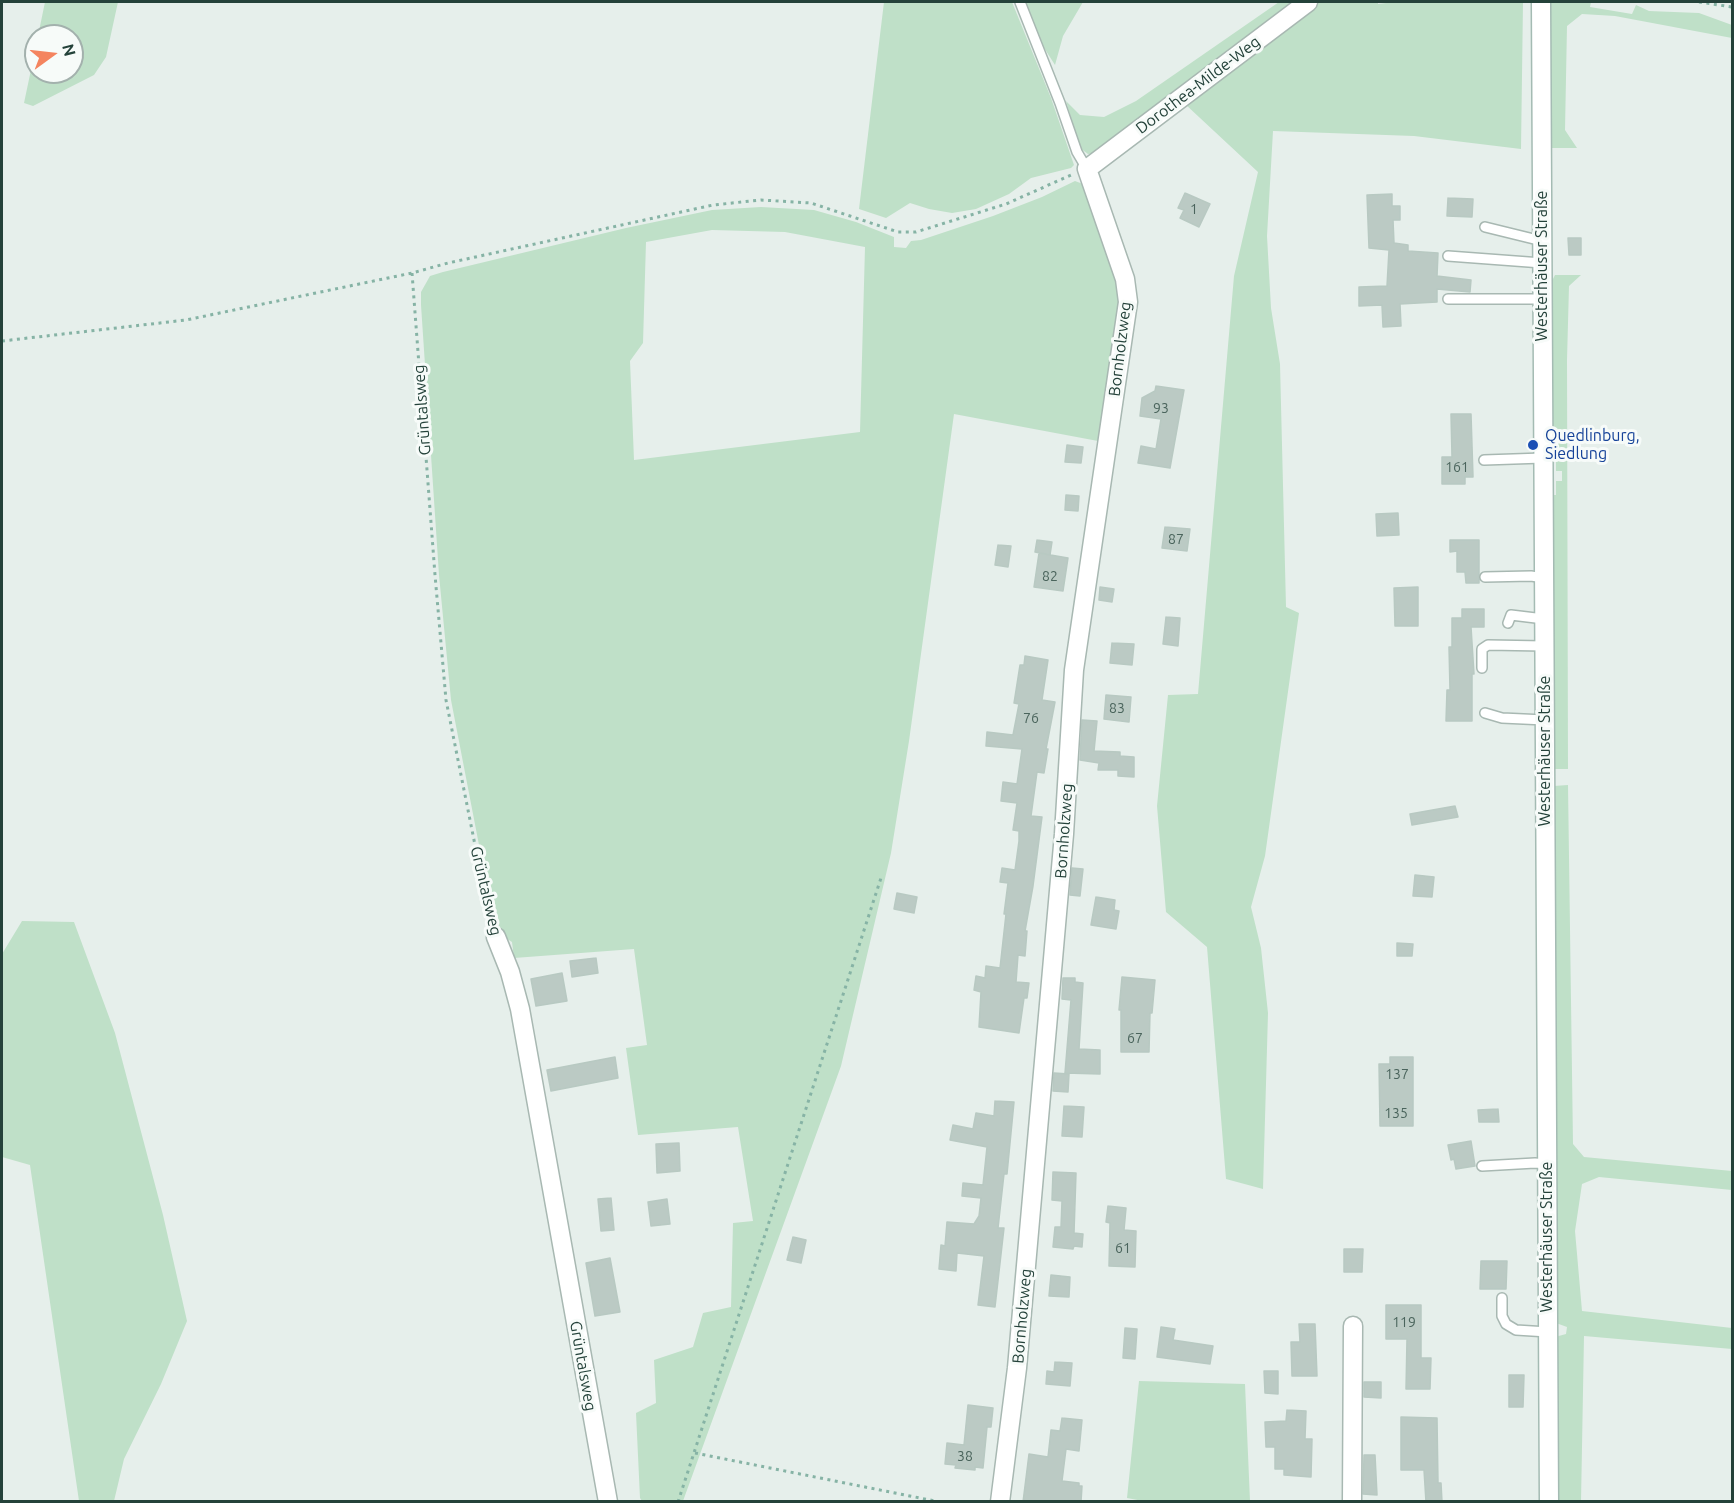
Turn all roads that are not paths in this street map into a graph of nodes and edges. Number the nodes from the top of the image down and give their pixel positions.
1 (1020, 2) edge
2 (1308, 2) edge
3 (1540, 2) edge
4 (1087, 169) junction
5 (1485, 228) dead end
6 (1542, 241) junction
7 (1448, 256) dead end
8 (1542, 263) junction
9 (1448, 299) dead end
10 (1542, 299) junction
11 (1543, 458) junction
12 (1484, 460) dead end
13 (1485, 577) dead end
14 (1544, 578) junction
15 (1544, 619) junction
16 (1508, 623) dead end
17 (1544, 646) junction
18 (1482, 668) dead end
19 (1485, 713) dead end
20 (1545, 720) junction
21 (496, 937) road end
22 (1547, 1164) junction
23 (1482, 1166) dead end
24 (1502, 1298) dead end
25 (1353, 1326) dead end
26 (1548, 1332) junction
27 (608, 1502) edge
28 (1000, 1502) edge
29 (1352, 1502) edge
30 (1549, 1502) edge

1 - 4 lane
2 - 4 street, Dorothea-Milde-Weg
3 - 6 street, Westerhäuser Straße
4 - 28 street, Bornholzweg
5 - 6 lane
6 - 8 street, Westerhäuser Straße
7 - 8 lane
8 - 10 street, Westerhäuser Straße
9 - 10 lane
10 - 11 street, Westerhäuser Straße
11 - 12 lane
11 - 14 street, Westerhäuser Straße
13 - 14 lane
14 - 15 street, Westerhäuser Straße
15 - 16 lane
15 - 17 street, Westerhäuser Straße
17 - 18 lane
17 - 20 street, Westerhäuser Straße
19 - 20 lane
20 - 22 street, Westerhäuser Straße
21 - 27 street, Grüntalsweg
22 - 23 lane
22 - 26 street, Westerhäuser Straße
24 - 26 lane
25 - 29 street
26 - 30 street, Westerhäuser Straße

